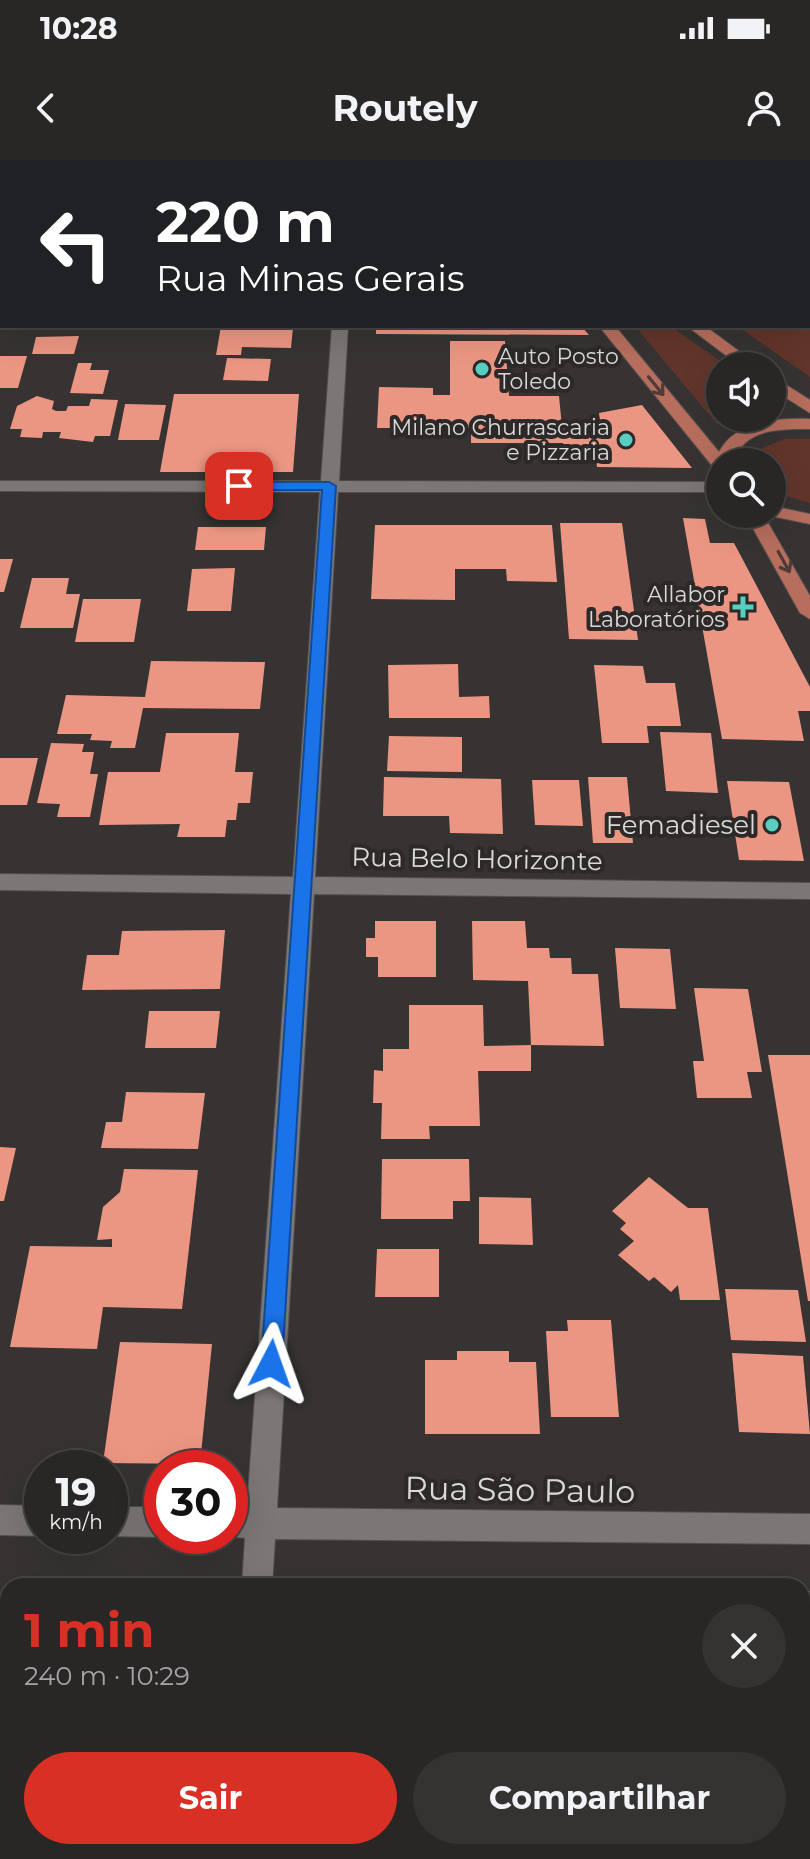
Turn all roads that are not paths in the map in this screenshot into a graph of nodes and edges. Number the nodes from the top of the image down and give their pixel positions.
1 (340, 328) edge
2 (609, 328) edge
3 (698, 328) edge
4 (731, 352) edge
5 (786, 391) edge
6 (810, 408) edge
7 (810, 424) edge
8 (710, 448) edge
9 (731, 448) edge
10 (0, 486) edge
11 (329, 486) junction
12 (706, 487) edge
13 (786, 514) edge
14 (810, 519) edge
15 (762, 528) edge
16 (810, 613) edge
17 (0, 882) edge
18 (302, 885) junction
19 (810, 891) edge
20 (0, 1520) edge
21 (24, 1521) edge
22 (248, 1523) edge
23 (261, 1523) junction
24 (810, 1529) edge
25 (258, 1578) edge

1 - 11 street
2 -> 8 main road
3 - 4 main road
5 - 6 main road
7 - 9 main road
10 - 11 street
11 - 12 street
11 - 18 street
13 - 14 main road
15 -> 16 main road
17 - 18 street, Rua Belo Horizonte
18 - 19 street, Rua Belo Horizonte
18 - 23 street
20 - 21 street
22 - 23 street, Rua São Paulo
23 - 24 street, Rua São Paulo
23 - 25 street

